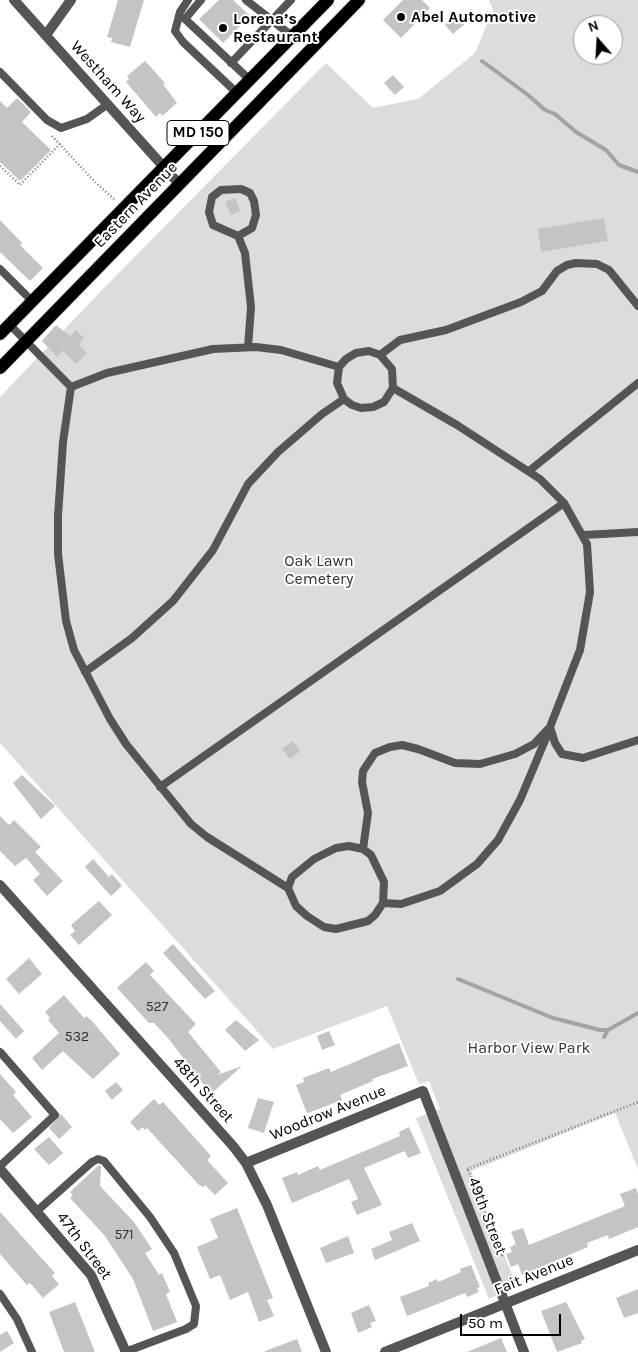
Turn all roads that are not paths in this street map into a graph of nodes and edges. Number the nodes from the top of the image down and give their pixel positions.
1 (14, 0) edge
2 (71, 0) edge
3 (188, 0) edge
4 (201, 0) edge
5 (246, 0) edge
6 (292, 0) edge
7 (328, 0) edge
8 (353, 2) edge
9 (272, 20) junction
10 (46, 35) junction
11 (292, 36) junction
12 (231, 62) junction
13 (0, 72) edge
14 (250, 80) junction
15 (237, 93) junction
16 (108, 104) junction
17 (164, 167) junction
18 (180, 184) junction
19 (238, 236) junction
20 (0, 269) edge
21 (32, 301) junction
22 (638, 306) edge
23 (10, 325) junction
24 (0, 334) edge
25 (26, 342) junction
26 (248, 347) junction
27 (380, 355) junction
28 (339, 367) junction
29 (0, 368) edge
30 (638, 383) edge
31 (71, 387) junction
32 (393, 388) junction
33 (344, 399) junction
34 (529, 471) junction
35 (564, 504) junction
36 (638, 532) edge
37 (584, 535) junction
38 (85, 672) junction
39 (550, 727) junction
40 (638, 740) edge
41 (160, 787) junction
42 (362, 849) junction
43 (0, 885) edge
44 (288, 888) junction
45 (383, 903) junction
46 (0, 1052) edge
47 (422, 1091) joint
48 (246, 1163) junction
49 (0, 1167) edge
50 (37, 1210) junction
51 (638, 1250) edge
52 (0, 1294) edge
53 (504, 1303) junction
54 (32, 1352) edge
55 (125, 1352) edge
56 (326, 1352) edge
57 (385, 1352) edge
58 (524, 1352) edge

1 - 10 street, Westham Way
2 - 10 street
3 - 15 lane
4 - 12 lane
5 - 9 lane
6 - 9 lane
7 - 11 main road, Eastern Avenue / MD 150
8 - 18 main road, Eastern Avenue / MD 150
9 - 11 lane
9 - 12 lane
10 - 16 street, Westham Way
11 - 14 main road, Eastern Avenue / MD 150
12 - 14 lane
13 - 16 lane
14 - 15 main road, Eastern Avenue / MD 150
15 - 17 main road, Eastern Avenue / MD 150
16 - 17 street, Westham Way
17 - 18 street, Westham Way
17 - 21 main road, Eastern Avenue / MD 150
18 - 25 main road, Eastern Avenue / MD 150
19 - 19 lane
19 - 26 lane
20 - 21 lane
21 - 23 main road, Eastern Avenue / MD 150
22 - 27 lane
23 - 24 main road, Eastern Avenue / MD 150
23 - 25 lane
25 - 29 main road, Eastern Avenue / MD 150
25 - 31 lane
26 - 28 lane
26 - 31 lane
27 - 28 lane
27 - 32 lane
28 - 33 lane
30 - 34 lane
31 - 38 lane
32 - 33 lane
32 - 34 lane
33 - 38 lane
34 - 35 lane
35 - 37 lane
35 - 41 lane
36 - 37 lane
37 - 39 lane
38 - 41 lane
39 - 40 lane
39 - 42 lane
39 - 45 lane
41 - 44 lane
42 - 44 lane
42 - 45 lane
43 - 48 street, 48th Street
44 - 45 lane
46 - 49 lane
47 - 48 street, Woodrow Avenue
47 - 53 street, 49th Street
48 - 56 street, 48th Street
49 - 50 street, 47th Street
50 - 55 street, 47th Street
50 - 55 lane
51 - 53 street, Fait Avenue
52 - 54 lane
53 - 57 street, Fait Avenue
53 - 58 street, 49th Street

